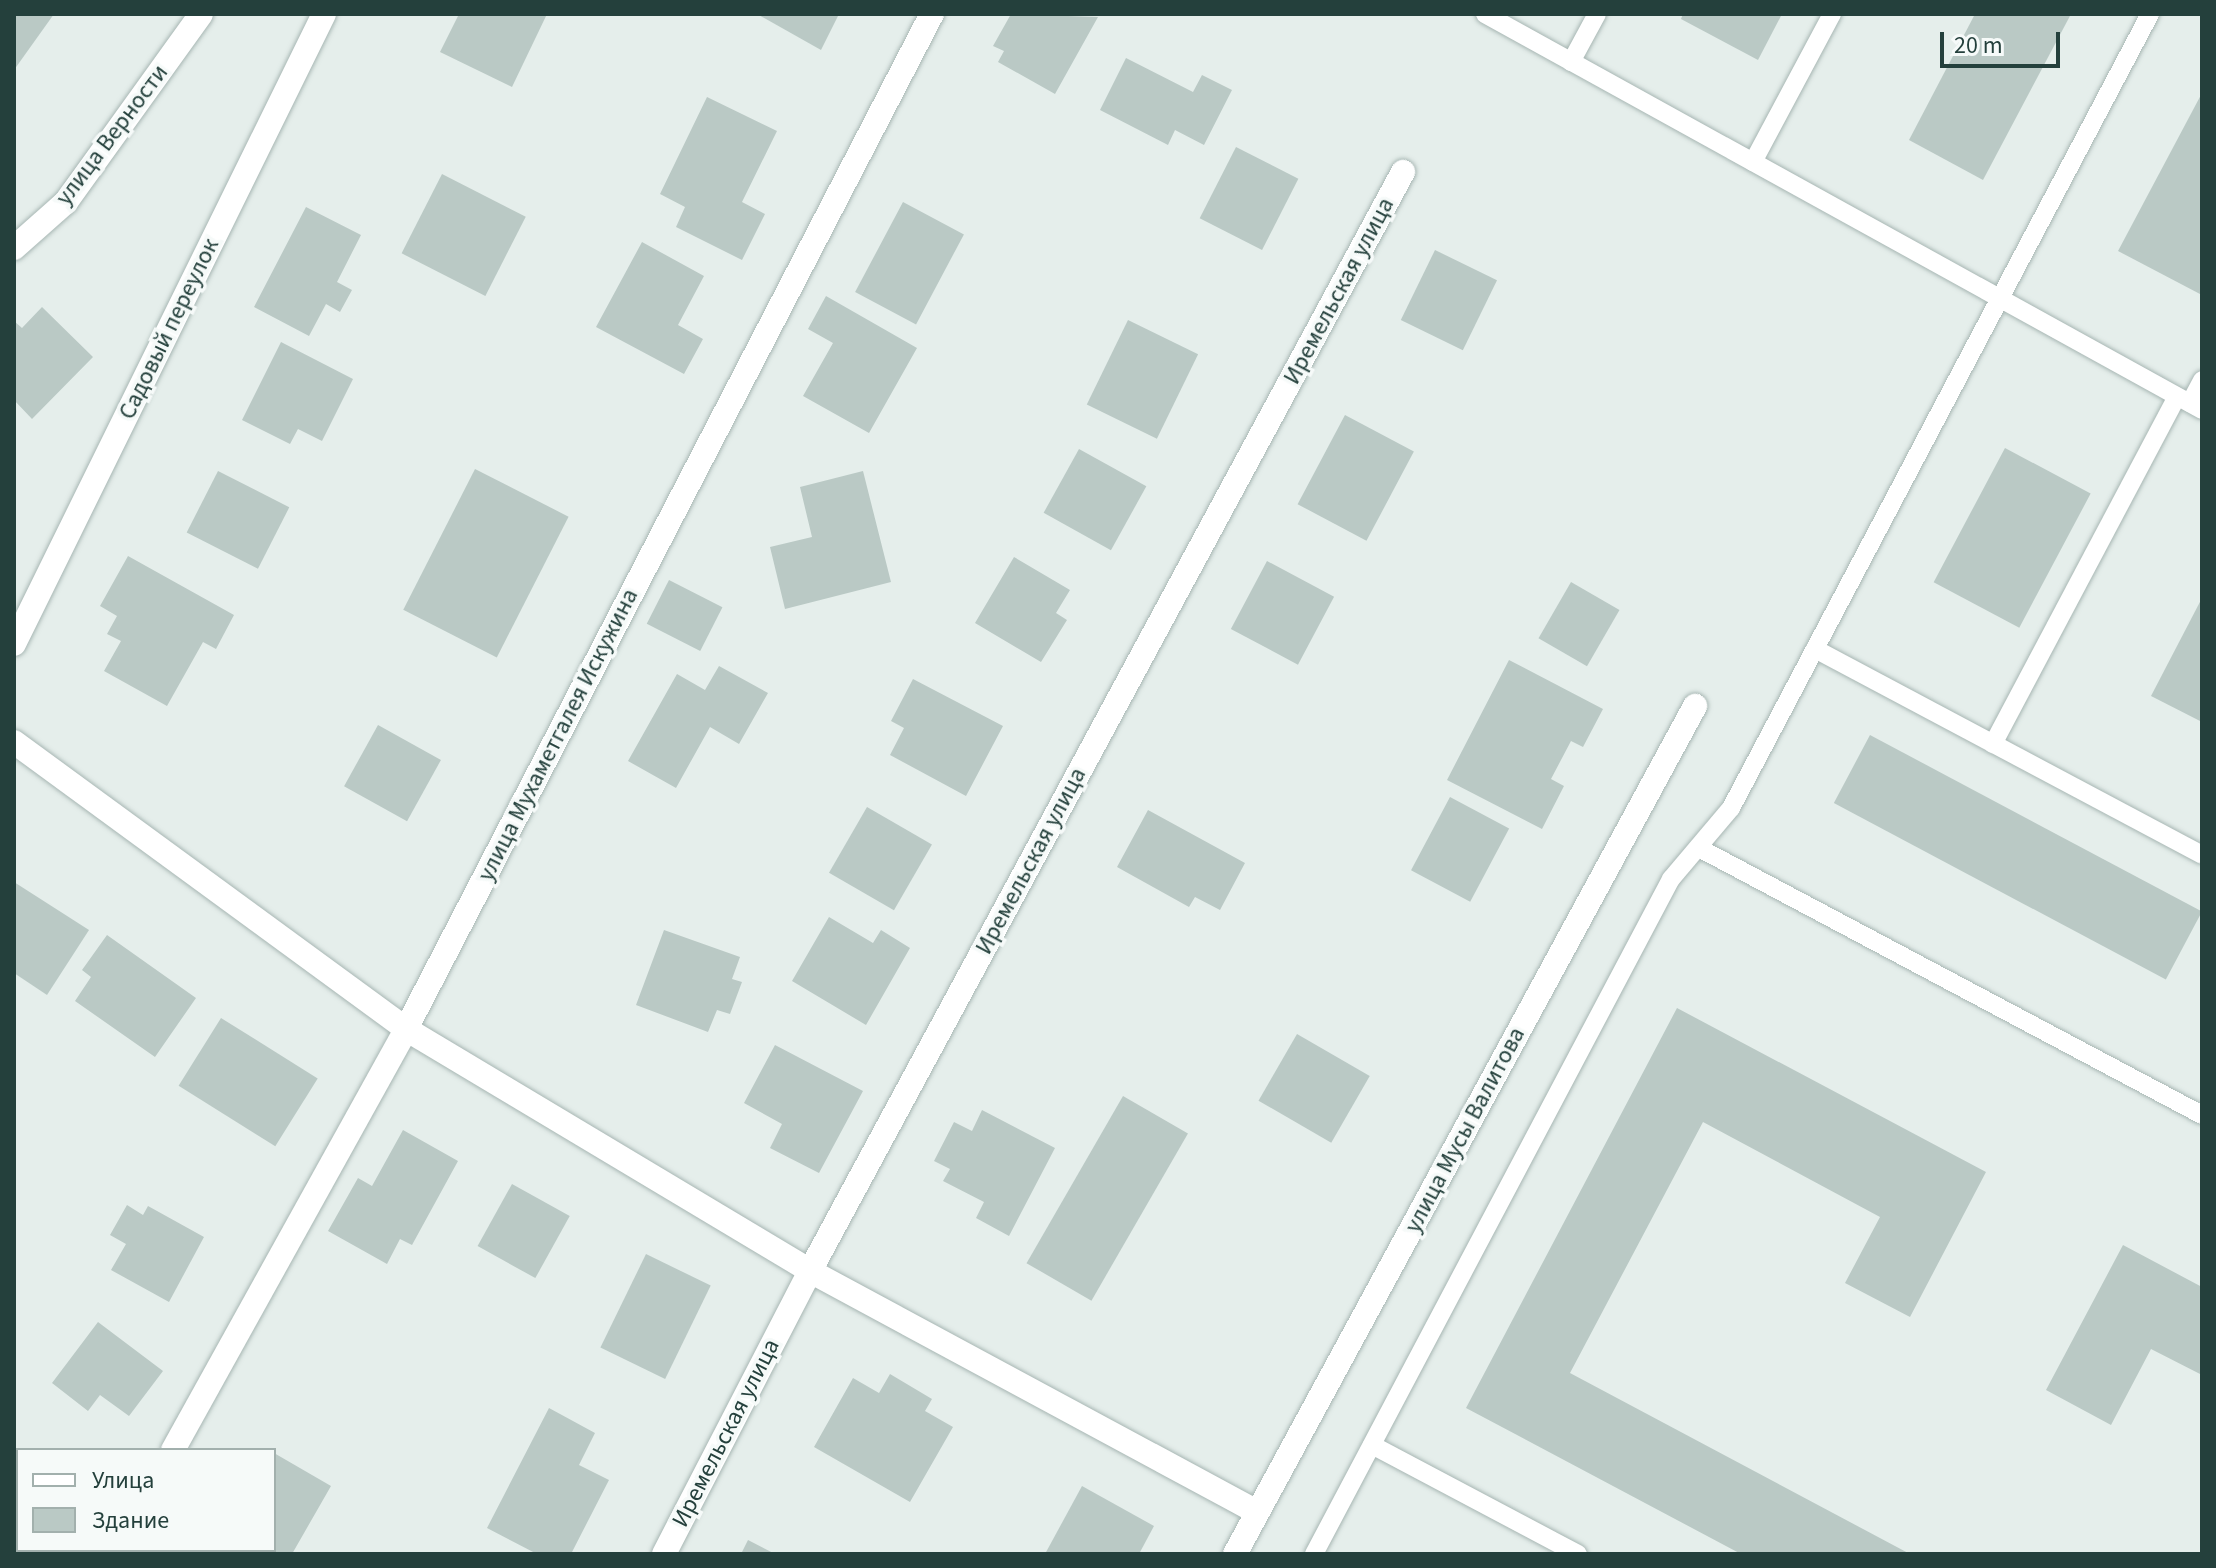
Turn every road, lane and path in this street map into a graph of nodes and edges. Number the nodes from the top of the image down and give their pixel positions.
1 (201, 14) edge
2 (324, 14) edge
3 (932, 14) edge
4 (1485, 14) edge
5 (1597, 14) edge
6 (1832, 14) edge
7 (2150, 14) edge
8 (1571, 62) junction
9 (1753, 162) junction
10 (1403, 172) dead end
11 (14, 248) edge
12 (2000, 299) junction
13 (2202, 380) edge
14 (2189, 403) edge
15 (14, 644) edge
16 (1815, 649) junction
17 (1695, 706) dead end
18 (14, 742) edge
19 (1993, 744) junction
20 (1699, 848) junction
21 (2202, 855) edge
22 (406, 1029) junction
23 (2202, 1115) edge
24 (810, 1271) junction
25 (1372, 1445) junction
26 (174, 1448) edge
27 (1257, 1512) junction
28 (664, 1554) edge
29 (1235, 1554) edge
30 (1314, 1554) edge
31 (1578, 1554) edge

1 - 11 street, улица Верности
2 - 15 street, Садовый переулок
3 - 22 street, улица Мухаметгалея Искужина
4 - 8 lane
5 - 8 lane
6 - 9 lane
7 - 12 lane
8 - 9 lane
9 - 12 lane
10 - 24 street, Иремельская улица
12 - 14 lane
12 - 16 lane
13 - 14 lane
14 - 19 lane
16 - 19 lane
16 - 20 lane
17 - 27 street, улица Мусы Валитова
18 - 22 street
19 - 21 lane
20 - 23 lane
20 - 25 lane
22 - 24 street
22 - 26 street, улица Мухаметгалея Искужина
24 - 27 street
24 - 28 street, Иремельская улица
25 - 30 lane
25 - 31 lane
27 - 29 street, улица Мусы Валитова

